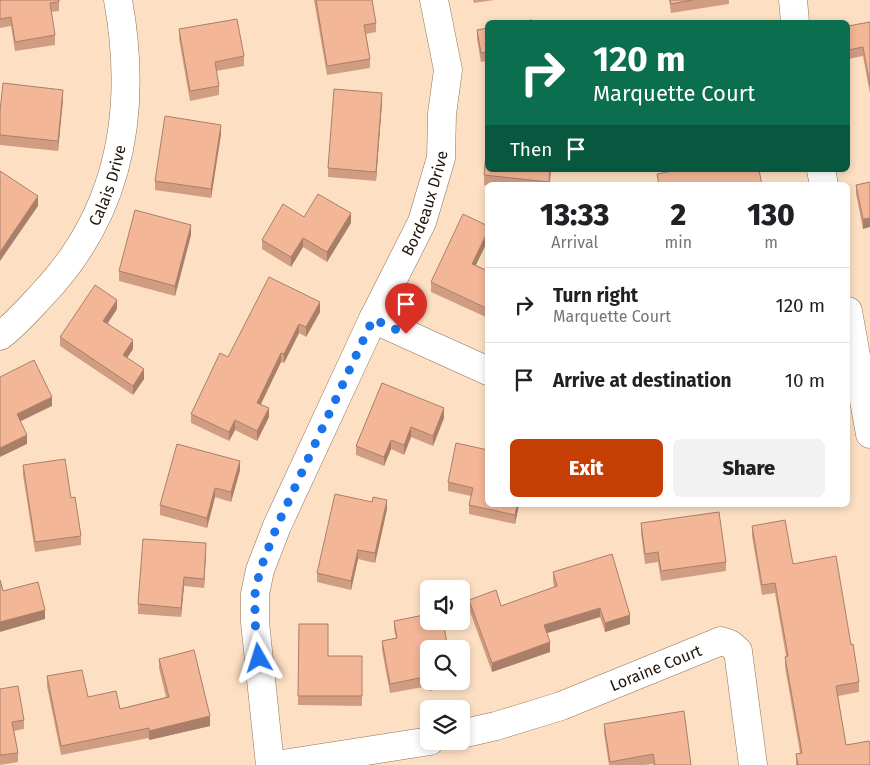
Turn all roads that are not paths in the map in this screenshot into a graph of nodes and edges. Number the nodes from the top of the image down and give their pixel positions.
1 (118, 0) edge
2 (434, 0) edge
3 (792, 0) edge
4 (795, 20) edge
5 (373, 319) junction
6 (856, 324) edge
7 (0, 336) edge
8 (485, 370) edge
9 (870, 434) edge
10 (470, 732) edge
11 (420, 743) edge
12 (270, 765) edge
13 (276, 765) edge
14 (753, 765) edge

1 - 7 street, Calais Drive
2 - 5 street, Bordeaux Drive
3 - 4 street
5 - 8 street
5 - 12 street, Bordeaux Drive
6 - 9 street
10 - 14 street, Loraine Court
11 - 13 street

